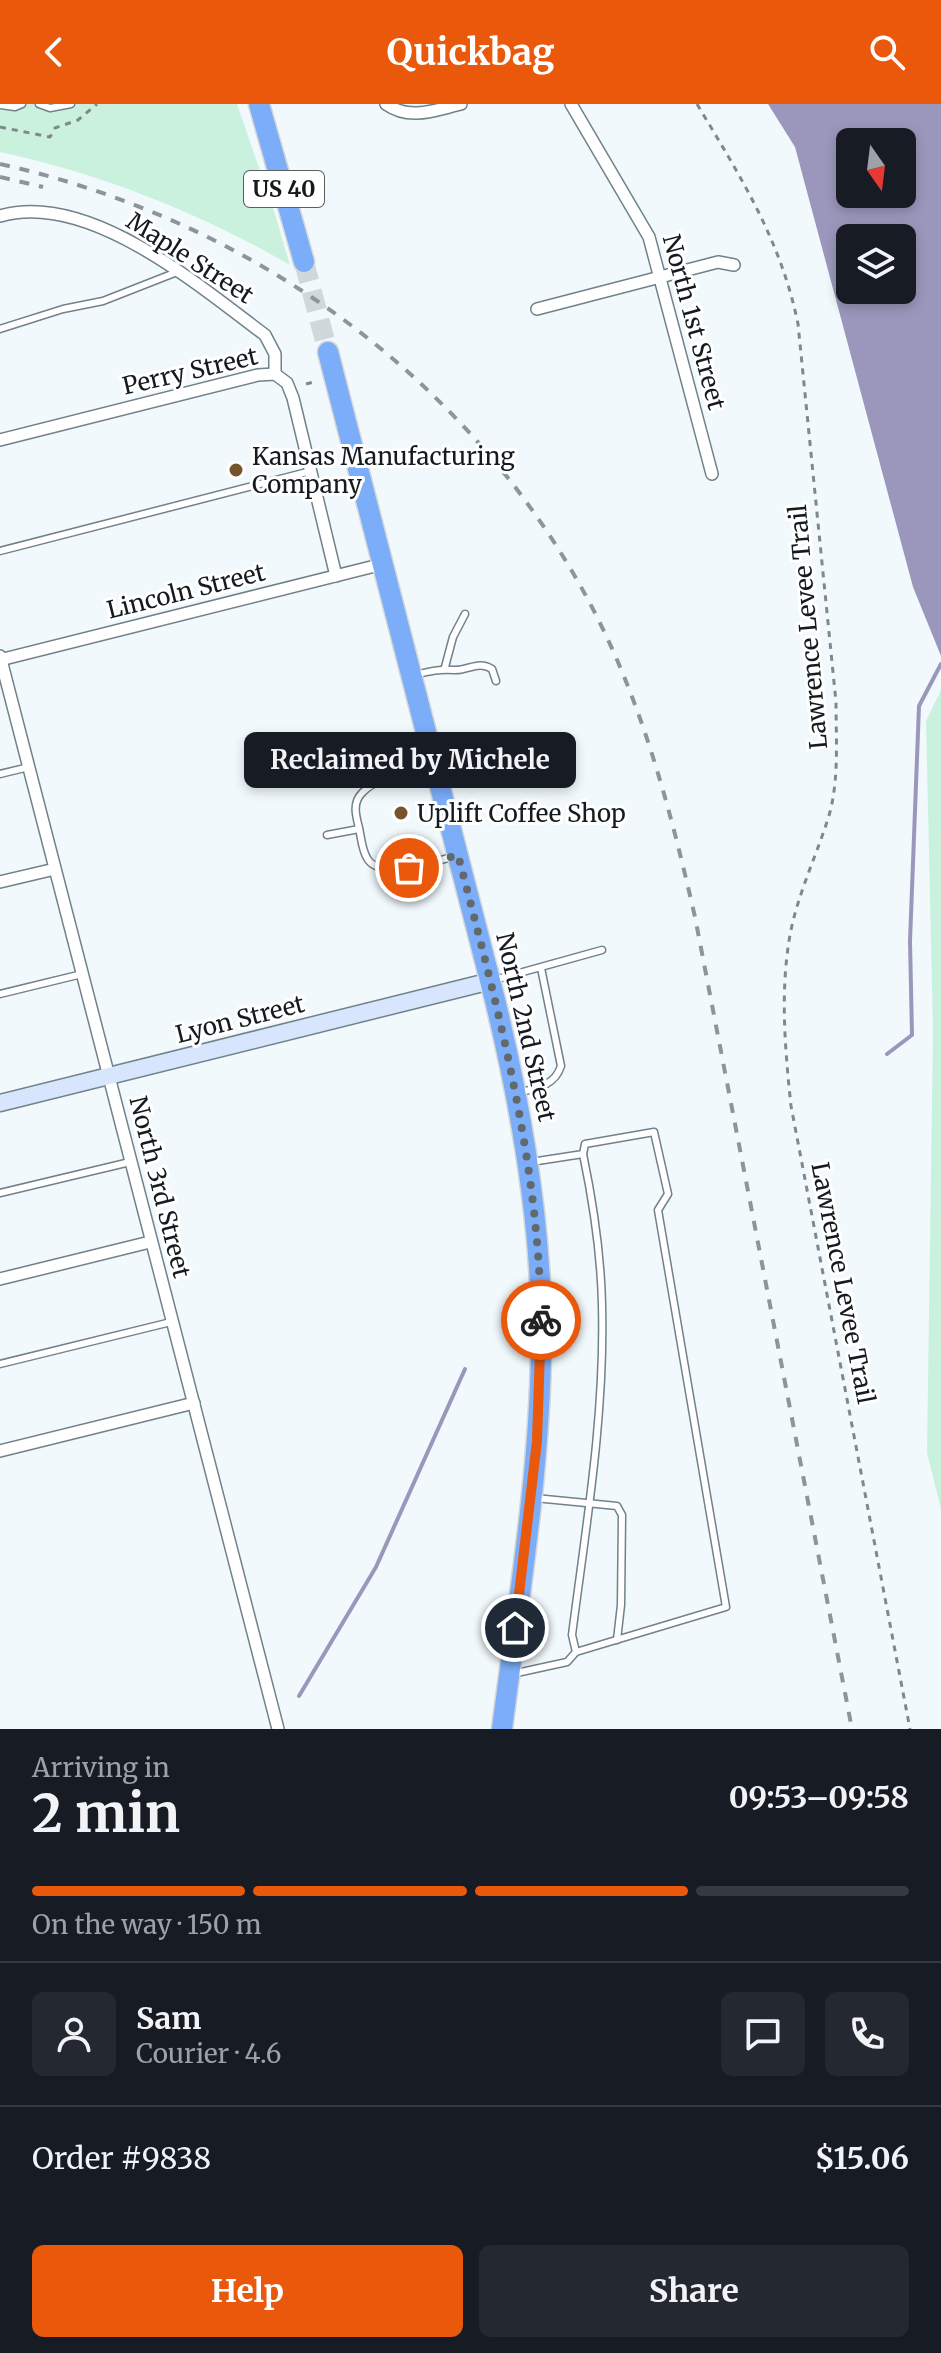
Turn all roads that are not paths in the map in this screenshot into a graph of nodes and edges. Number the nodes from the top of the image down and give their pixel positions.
1 (22, 104) edge
2 (39, 104) edge
3 (71, 104) edge
4 (259, 104) edge
5 (461, 104) edge
6 (571, 104) edge
7 (0, 105) edge
8 (388, 106) edge
9 (0, 216) edge
10 (304, 262) tunnel mouth
11 (734, 265) dead end
12 (177, 272) junction
13 (661, 277) junction
14 (537, 309) dead end
15 (0, 329) edge
16 (328, 352) tunnel mouth
17 (275, 374) junction
18 (0, 440) edge
19 (311, 471) junction
20 (712, 474) dead end
21 (0, 551) edge
22 (383, 564) junction
23 (336, 576) junction
24 (465, 614) dead end
25 (0, 659) edge
26 (445, 667) junction
27 (411, 676) junction
28 (496, 681) dead end
29 (29, 767) junction
30 (435, 767) junction
31 (0, 774) edge
32 (359, 829) junction
33 (327, 835) dead end
34 (458, 855) junction
35 (55, 869) junction
36 (0, 882) edge
37 (602, 950) dead end
38 (541, 968) junction
39 (82, 974) junction
40 (491, 981) junction
41 (0, 994) edge
42 (109, 1076) junction
43 (517, 1093) junction
44 (0, 1103) edge
45 (583, 1154) junction
46 (130, 1162) junction
47 (528, 1162) junction
48 (0, 1193) edge
49 (150, 1242) junction
50 (0, 1279) edge
51 (171, 1322) junction
52 (0, 1364) edge
53 (194, 1403) junction
54 (0, 1451) edge
55 (532, 1498) junction
56 (589, 1504) junction
57 (617, 1640) junction
58 (576, 1652) junction
59 (509, 1675) junction
60 (278, 1729) edge
61 (502, 1729) edge

1 - 7 lane
2 - 3 lane
4 - 10 highway, US 40
5 - 8 street
6 - 13 street, North 1st Street
9 - 12 street, Maple Street
11 - 13 street
12 - 15 lane
12 - 17 street, Maple Street
13 - 14 street
13 - 20 street, North 1st Street
16 - 22 highway, North 2nd Street
17 - 18 street, Perry Street
17 - 19 street, Perry Street
19 - 21 lane
19 - 23 street, Perry Street
22 - 23 street, Lincoln Street
22 - 27 highway, North 2nd Street
23 - 25 street, Lincoln Street
24 - 26 lane
25 - 29 street, North 3rd Street
26 - 27 lane
26 - 28 lane
27 - 30 highway, North 2nd Street
29 - 31 lane
29 - 35 street, North 3rd Street
30 - 32 lane
30 - 34 highway, North 2nd Street
32 - 33 lane
32 - 34 lane
34 - 40 highway, North 2nd Street
35 - 36 street
35 - 39 street, North 3rd Street
37 - 38 lane
38 - 40 lane
38 - 43 lane
39 - 41 lane
39 - 42 street, North 3rd Street
40 - 42 street, Lyon Street
40 - 43 highway, North 2nd Street
42 - 44 street, Lyon Street
42 - 46 street, North 3rd Street
43 - 47 highway, North 2nd Street
45 - 47 lane
45 - 56 lane
45 - 57 lane
46 - 48 lane
46 - 49 street, North 3rd Street
47 - 55 highway, North 2nd Street
49 - 50 street
49 - 51 street, North 3rd Street
51 - 52 lane
51 - 53 street, North 3rd Street
53 - 54 street
53 - 60 street, North 3rd Street
55 - 56 lane
55 - 59 highway, North 2nd Street
56 - 57 lane
56 - 58 lane
57 - 58 lane
58 - 59 lane
59 - 61 highway, North 2nd Street

